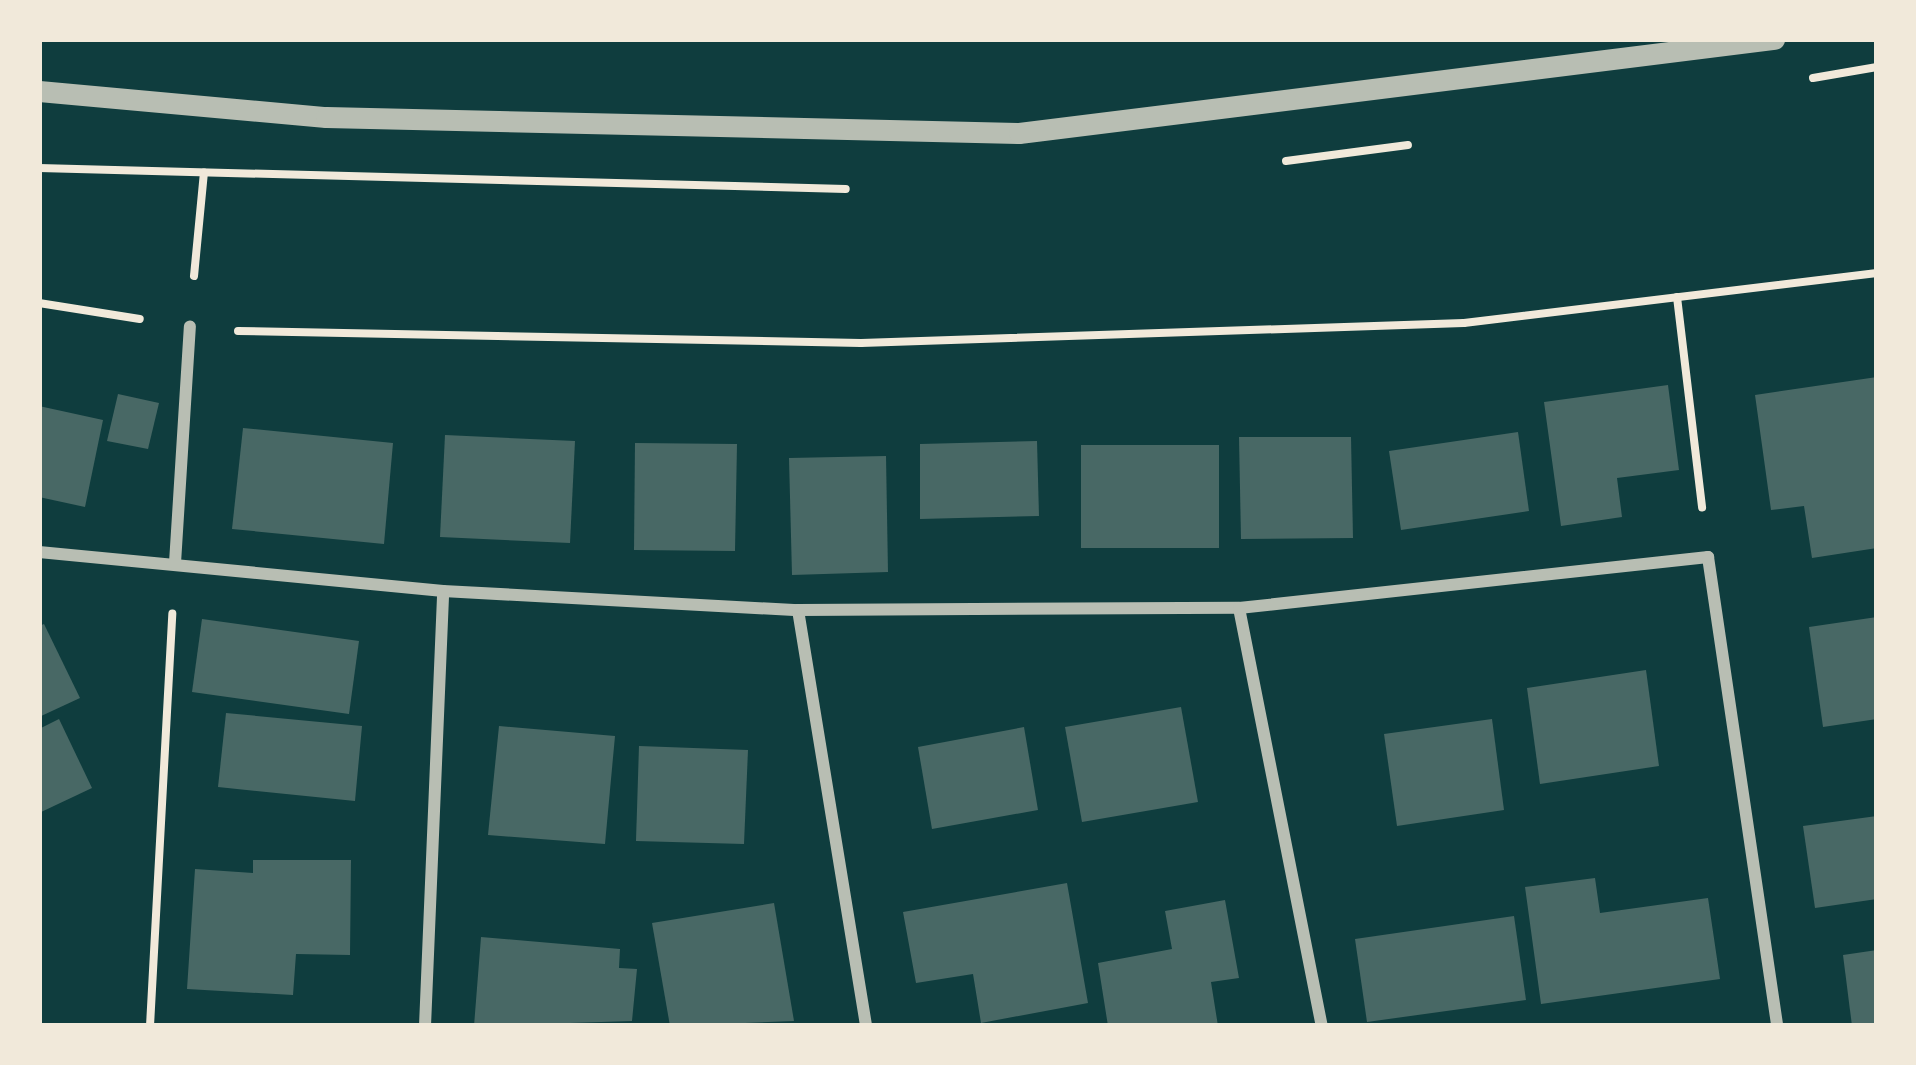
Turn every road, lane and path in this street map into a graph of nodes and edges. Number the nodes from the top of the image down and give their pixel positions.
1 (1774, 39) edge
2 (39, 91) edge
3 (206, 149) dead end
4 (1877, 273) edge
5 (1677, 297) junction
6 (39, 303) edge
7 (190, 326) junction
8 (39, 552) edge
9 (1708, 557) junction
10 (175, 563) junction
11 (443, 591) junction
12 (1239, 608) junction
13 (798, 610) junction
14 (150, 1026) edge
15 (425, 1026) edge
16 (866, 1026) edge
17 (1322, 1026) edge
18 (1777, 1026) edge

1 - 2 street
3 - 7 path
4 - 5 path
5 - 7 path
5 - 9 path
6 - 7 path
7 - 10 street
8 - 10 street
9 - 12 street
9 - 18 street
10 - 11 street
10 - 14 path
11 - 13 street
11 - 15 street
12 - 13 street
12 - 17 street
13 - 16 street

